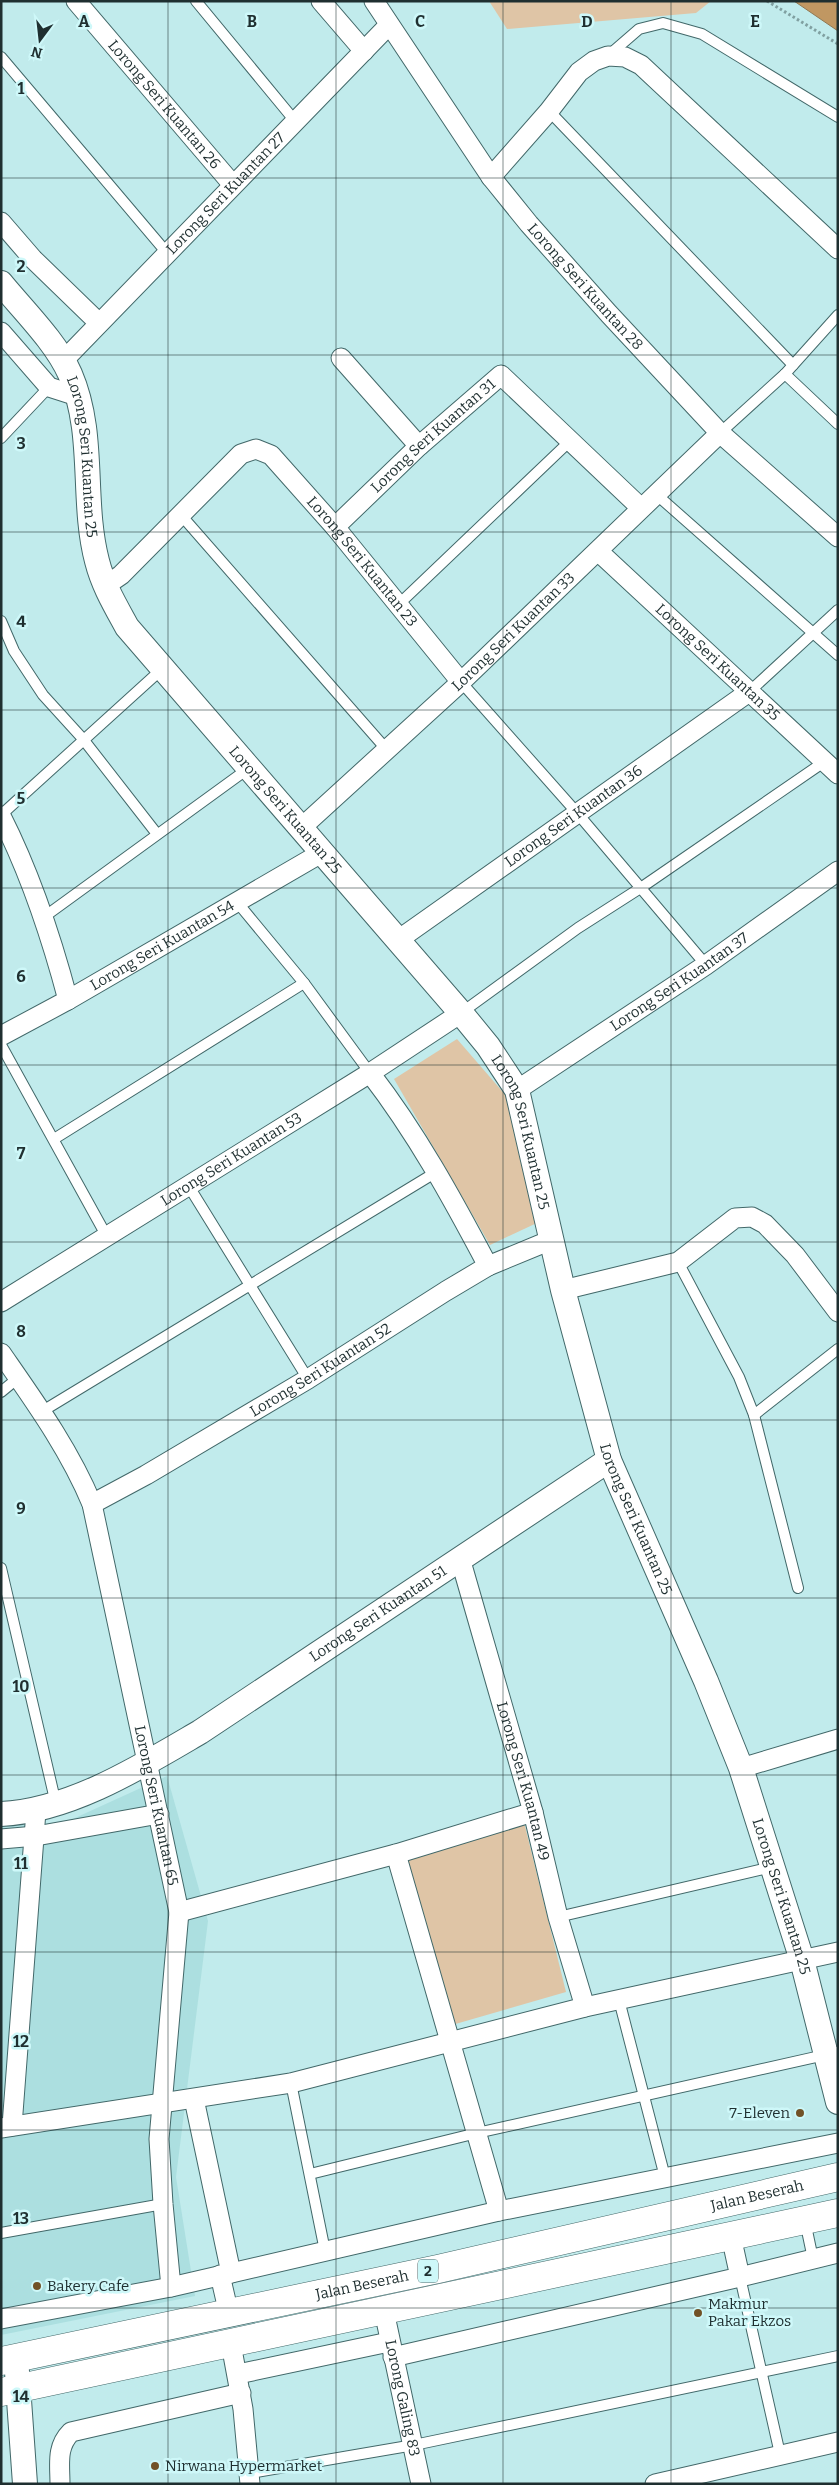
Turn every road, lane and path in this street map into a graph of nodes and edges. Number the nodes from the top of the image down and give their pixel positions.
1 (76, 1) edge
2 (196, 1) edge
3 (321, 1) edge
4 (374, 1) edge
5 (767, 1) edge
6 (388, 26) junction
7 (838, 44) edge
8 (364, 51) junction
9 (608, 56) junction
10 (1, 57) edge
11 (549, 111) junction
12 (838, 117) edge
13 (295, 121) junction
14 (491, 177) junction
15 (232, 186) junction
16 (1, 222) edge
17 (838, 249) edge
18 (166, 253) junction
19 (1, 283) edge
20 (838, 315) edge
21 (99, 323) junction
22 (1, 332) edge
23 (341, 358) dead end
24 (64, 360) junction
25 (793, 364) junction
26 (785, 374) junction
27 (48, 387) junction
28 (77, 396) junction
29 (838, 424) edge
30 (720, 433) junction
31 (1, 438) edge
32 (570, 441) junction
33 (419, 446) junction
34 (657, 495) junction
35 (642, 508) junction
36 (180, 515) junction
37 (336, 527) junction
38 (838, 537) edge
39 (598, 552) junction
40 (104, 586) junction
41 (398, 605) junction
42 (838, 610) edge
43 (1, 621) edge
44 (814, 634) junction
45 (838, 655) edge
46 (162, 669) junction
47 (461, 682) junction
48 (749, 692) junction
49 (83, 739) junction
50 (387, 750) junction
51 (250, 768) junction
52 (831, 768) edge
53 (578, 814) junction
54 (1, 815) edge
55 (301, 828) junction
56 (158, 834) junction
57 (323, 852) junction
58 (838, 871) edge
59 (642, 887) junction
60 (238, 902) junction
61 (44, 917) junction
62 (398, 940) junction
63 (706, 965) junction
64 (304, 983) junction
65 (68, 1000) junction
66 (461, 1013) junction
67 (1, 1036) edge
68 (1, 1045) edge
69 (370, 1073) junction
70 (518, 1090) junction
71 (54, 1139) junction
72 (438, 1171) junction
73 (188, 1185) junction
74 (106, 1235) junction
75 (551, 1240) junction
76 (678, 1262) junction
77 (488, 1266) junction
78 (249, 1283) junction
79 (563, 1290) junction
80 (1, 1302) edge
81 (837, 1308) edge
82 (838, 1349) edge
83 (1, 1353) edge
84 (18, 1378) junction
85 (308, 1379) junction
86 (1, 1392) edge
87 (41, 1412) junction
88 (754, 1415) junction
89 (609, 1460) junction
90 (92, 1504) junction
91 (460, 1558) junction
92 (1, 1568) edge
93 (798, 1588) dead end
94 (838, 1739) edge
95 (146, 1764) junction
96 (741, 1768) junction
97 (46, 1807) junction
98 (533, 1812) junction
99 (1, 1814) edge
100 (159, 1814) junction
101 (36, 1836) junction
102 (1, 1839) edge
103 (396, 1854) junction
104 (772, 1867) junction
105 (180, 1912) junction
106 (558, 1917) junction
107 (838, 1952) edge
108 (802, 1960) junction
109 (619, 2000) junction
110 (585, 2007) junction
111 (450, 2041) junction
112 (832, 2053) edge
113 (291, 2083) junction
114 (643, 2096) junction
115 (194, 2099) junction
116 (838, 2102) edge
117 (161, 2104) junction
118 (6, 2127) edge
119 (477, 2133) junction
120 (838, 2143) edge
121 (310, 2174) junction
122 (664, 2177) junction
123 (838, 2177) edge
124 (163, 2204) junction
125 (499, 2211) junction
126 (838, 2213) edge
127 (805, 2220) junction
128 (1, 2234) edge
129 (731, 2236) junction
130 (325, 2251) junction
131 (838, 2253) edge
132 (813, 2259) junction
133 (226, 2274) junction
134 (740, 2277) junction
135 (171, 2287) junction
136 (384, 2311) junction
137 (229, 2314) junction
138 (1, 2319) edge
139 (231, 2344) junction
140 (391, 2350) junction
141 (838, 2356) edge
142 (8, 2360) edge
143 (762, 2372) junction
144 (238, 2374) junction
145 (9, 2391) edge
146 (241, 2394) junction
147 (838, 2442) edge
148 (414, 2445) junction
149 (780, 2454) junction
150 (250, 2478) edge
151 (25, 2484) edge
152 (60, 2484) edge
153 (421, 2484) edge
154 (655, 2484) edge

1 - 15 street, Lorong Seri Kuantan 26
2 - 13 lane
3 - 8 street
4 - 6 street, Lorong Seri Kuantan 28
5 - 7 path
6 - 8 street, Lorong Seri Kuantan 27
6 - 14 street, Lorong Seri Kuantan 28
8 - 13 street, Lorong Seri Kuantan 27
9 - 11 street
9 - 12 lane
9 - 17 street
10 - 18 lane
11 - 14 street
11 - 25 lane
13 - 15 street, Lorong Seri Kuantan 27
14 - 30 street, Lorong Seri Kuantan 28
15 - 18 street, Lorong Seri Kuantan 27
16 - 21 street
18 - 21 street, Lorong Seri Kuantan 27
19 - 24 street, Lorong Seri Kuantan 25
20 - 25 lane
21 - 24 street, Lorong Seri Kuantan 27
22 - 27 street
23 - 33 street
24 - 28 street, Lorong Seri Kuantan 25
25 - 26 lane
26 - 29 lane
26 - 30 lane
27 - 28 street
27 - 31 lane
28 - 40 street, Lorong Seri Kuantan 25
30 - 34 street, Lorong Seri Kuantan 33
30 - 38 street, Lorong Seri Kuantan 28
32 - 33 street, Lorong Seri Kuantan 31
32 - 35 street, Lorong Seri Kuantan 31
32 - 41 lane
33 - 37 street, Lorong Seri Kuantan 31
34 - 35 street, Lorong Seri Kuantan 33
34 - 44 lane
35 - 39 street, Lorong Seri Kuantan 33
36 - 37 street, Lorong Seri Kuantan 23
36 - 40 street
36 - 50 lane
37 - 41 street, Lorong Seri Kuantan 23
39 - 47 street, Lorong Seri Kuantan 33
39 - 48 street, Lorong Seri Kuantan 35
40 - 46 street, Lorong Seri Kuantan 25
41 - 47 street, Lorong Seri Kuantan 23
42 - 44 lane
43 - 49 lane
44 - 45 lane
44 - 48 lane
46 - 49 lane
46 - 51 street, Lorong Seri Kuantan 25
47 - 50 street, Lorong Seri Kuantan 33
47 - 53 lane
48 - 52 street, Lorong Seri Kuantan 35
48 - 53 street, Lorong Seri Kuantan 36
49 - 54 lane
49 - 56 lane
50 - 55 street, Lorong Seri Kuantan 33
51 - 55 street, Lorong Seri Kuantan 25
51 - 56 lane
52 - 59 lane
53 - 59 lane
53 - 62 street, Lorong Seri Kuantan 36
54 - 61 street
55 - 57 street, Lorong Seri Kuantan 25
56 - 61 lane
57 - 60 street, Lorong Seri Kuantan 54
57 - 62 street, Lorong Seri Kuantan 25
58 - 63 street, Lorong Seri Kuantan 37
59 - 63 lane
59 - 66 lane
60 - 64 lane
60 - 65 street, Lorong Seri Kuantan 54
61 - 65 street
62 - 66 street, Lorong Seri Kuantan 25
63 - 70 street, Lorong Seri Kuantan 37
64 - 69 lane
64 - 71 lane
65 - 67 street, Lorong Seri Kuantan 54
66 - 69 street, Lorong Seri Kuantan 53
66 - 70 street, Lorong Seri Kuantan 25
68 - 71 lane
69 - 72 street
69 - 73 street, Lorong Seri Kuantan 53
70 - 75 street, Lorong Seri Kuantan 25
71 - 74 lane
72 - 77 street
72 - 78 lane
73 - 74 street, Lorong Seri Kuantan 53
73 - 78 lane
74 - 80 street, Lorong Seri Kuantan 53
75 - 77 street, Lorong Seri Kuantan 52
75 - 79 street, Lorong Seri Kuantan 25
76 - 79 street
76 - 81 street
76 - 88 lane
77 - 85 street, Lorong Seri Kuantan 52
78 - 85 lane
78 - 87 lane
79 - 89 street, Lorong Seri Kuantan 25
82 - 88 lane
83 - 84 street, Lorong Seri Kuantan 65
84 - 86 lane
84 - 87 street, Lorong Seri Kuantan 65
85 - 90 street, Lorong Seri Kuantan 52
87 - 90 street, Lorong Seri Kuantan 65
88 - 93 lane
89 - 91 street, Lorong Seri Kuantan 51
89 - 96 street, Lorong Seri Kuantan 25
90 - 95 street, Lorong Seri Kuantan 65
91 - 95 street, Lorong Seri Kuantan 51
91 - 98 street, Lorong Seri Kuantan 49
92 - 97 lane
94 - 96 street
95 - 97 street, Lorong Seri Kuantan 51
95 - 100 street, Lorong Seri Kuantan 65
96 - 104 street, Lorong Seri Kuantan 25
97 - 99 street, Lorong Seri Kuantan 51
97 - 101 street
98 - 103 street
98 - 106 street, Lorong Seri Kuantan 49
100 - 101 street
100 - 105 street, Lorong Seri Kuantan 65
101 - 102 street
101 - 118 street
103 - 105 street
103 - 111 street
104 - 106 lane
104 - 108 street, Lorong Seri Kuantan 25
105 - 117 street, Lorong Seri Kuantan 65
106 - 110 street, Lorong Seri Kuantan 49
107 - 108 street
108 - 109 street
108 - 112 street, Lorong Seri Kuantan 25
109 - 110 street
109 - 114 lane
110 - 111 street
111 - 113 street
111 - 119 street
112 - 114 lane
112 - 116 street, Lorong Seri Kuantan 25
113 - 115 street
113 - 121 lane
114 - 119 lane
114 - 122 lane
115 - 117 street
115 - 133 street
117 - 118 street
117 - 124 street, Lorong Seri Kuantan 65
119 - 121 lane
119 - 125 street
120 - 122 street
121 - 130 lane
122 - 125 street
123 - 137 highway, Jalan Beserah / 2
124 - 128 lane
124 - 135 street, Lorong Seri Kuantan 65
125 - 130 street
126 - 127 highway, Jalan Beserah / 2
127 - 129 highway, Jalan Beserah / 2
127 - 132 lane
129 - 134 street
129 - 136 highway, Jalan Beserah / 2
130 - 133 street
131 - 132 street
132 - 134 street
133 - 135 street
133 - 137 street
134 - 140 street
134 - 143 lane
135 - 138 street
136 - 139 highway, Jalan Beserah / 2
136 - 140 street, Lorong Galing 83
137 - 142 highway, Jalan Beserah / 2
139 - 144 street
139 - 145 highway, Jalan Beserah / 2
140 - 144 street
140 - 148 street, Lorong Galing 83
141 - 143 lane
142 - 145 street
143 - 148 lane
143 - 149 lane
144 - 146 street
145 - 151 street
146 - 150 street
146 - 152 street
147 - 149 street
148 - 150 lane
148 - 153 street, Lorong Galing 83
149 - 154 street

